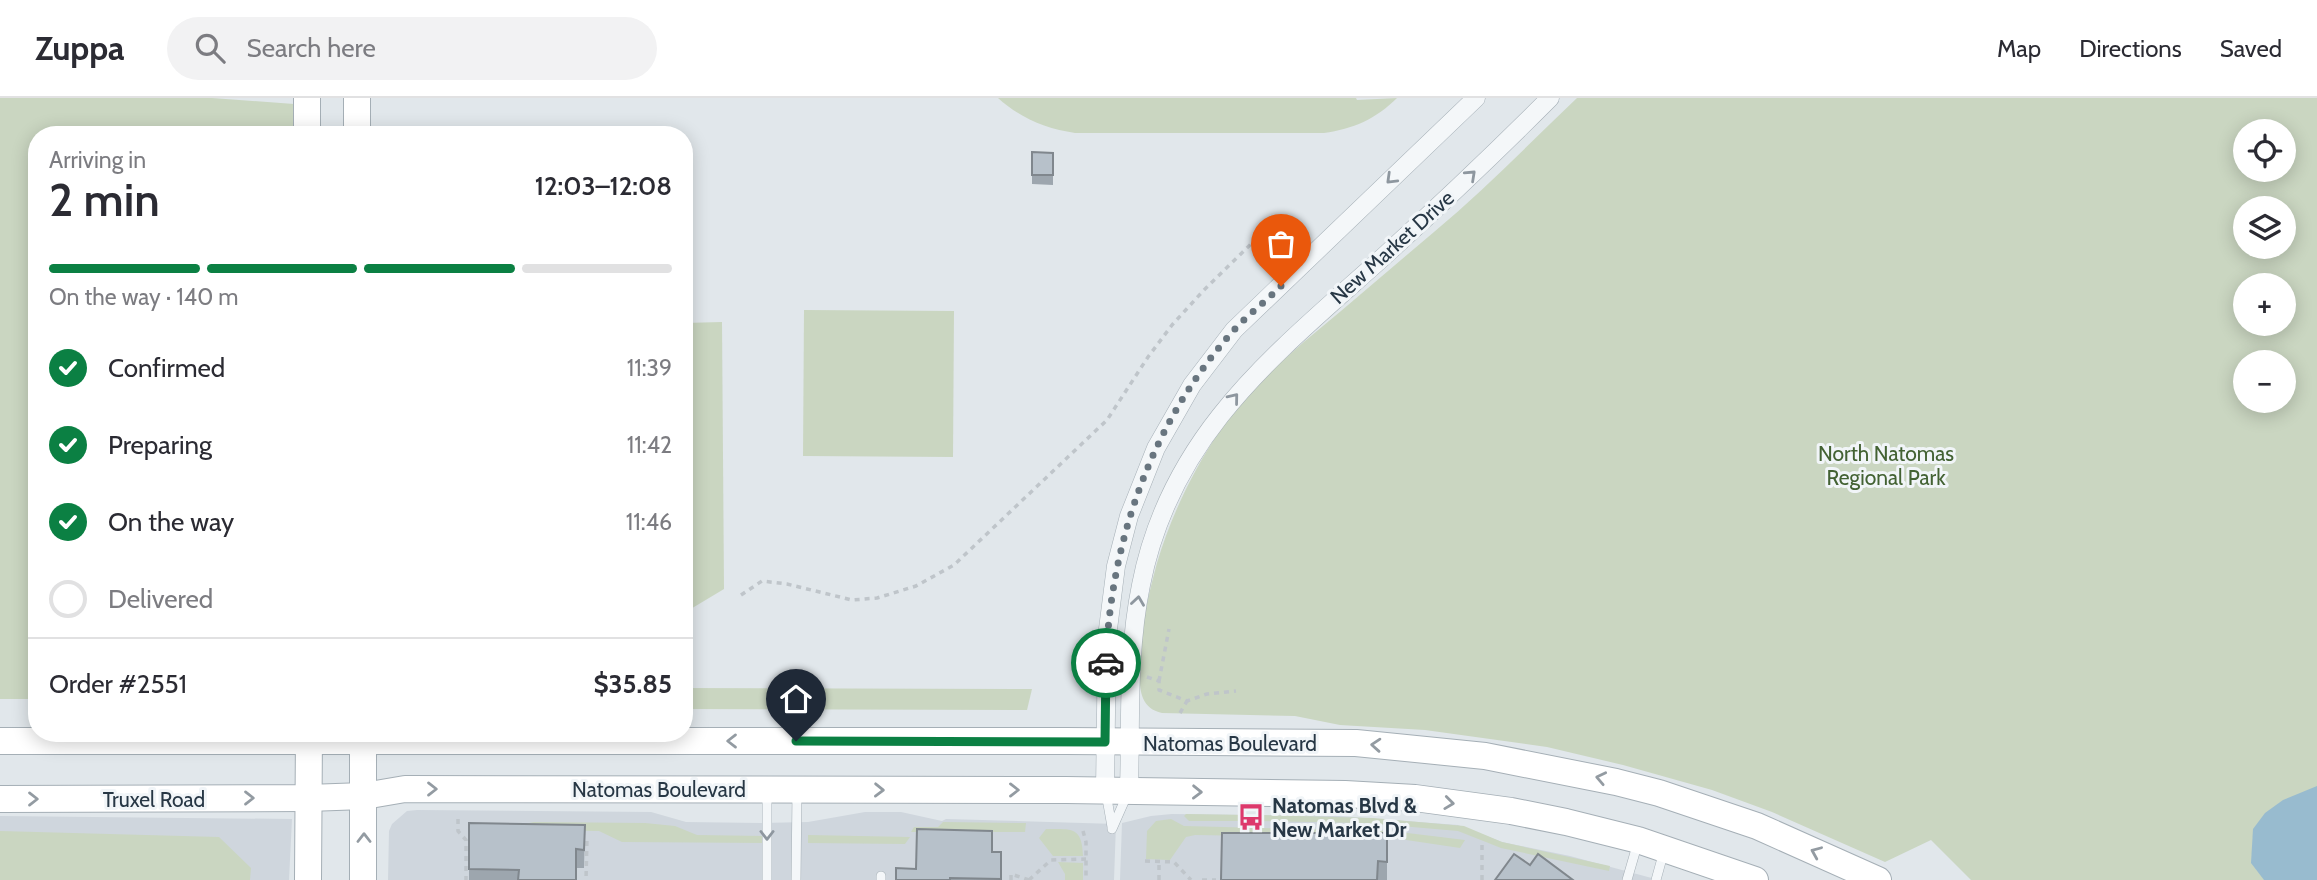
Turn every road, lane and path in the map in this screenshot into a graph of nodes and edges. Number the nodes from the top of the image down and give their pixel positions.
1 (307, 98) edge
2 (348, 98) edge
3 (357, 98) edge
4 (1476, 98) edge
5 (1550, 98) edge
6 (307, 126) edge
7 (356, 126) edge
8 (357, 126) edge
9 (1259, 231) dead end
10 (741, 595) dead end
11 (1169, 629) dead end
12 (1142, 676) dead end
13 (1159, 681) junction
14 (1236, 691) dead end
15 (1187, 701) junction
16 (1180, 713) dead end
17 (693, 739) edge
18 (0, 741) edge
19 (28, 741) edge
20 (309, 742) edge
21 (363, 742) edge
22 (1118, 742) junction
23 (767, 789) junction
24 (797, 789) junction
25 (1117, 791) junction
26 (364, 796) junction
27 (308, 798) junction
28 (0, 799) edge
29 (458, 819) dead end
30 (1083, 831) dead end
31 (573, 838) edge
32 (1638, 840) junction
33 (1482, 843) dead end
34 (1665, 849) junction
35 (1086, 859) junction
36 (1145, 861) dead end
37 (1159, 862) junction
38 (308, 880) edge
39 (363, 880) edge
40 (466, 880) edge
41 (586, 880) edge
42 (767, 880) edge
43 (796, 880) edge
44 (1011, 880) edge
45 (1086, 880) edge
46 (1159, 880) edge
47 (1191, 880) edge
48 (1202, 880) edge
49 (1216, 880) edge
50 (1482, 880) edge
51 (1627, 880) edge
52 (1656, 880) edge
53 (1755, 880) edge
54 (1878, 880) edge

1 - 6 main road
2 - 7 main road
3 - 8 main road
4 -> 22 street, New Market Drive
22 -> 5 street, New Market Drive
9 - 10 path
11 - 13 path
12 - 13 path
13 - 15 path
14 - 15 path
15 - 16 path
22 -> 17 main road, Natomas Boulevard
18 - 19 main road
20 - 27 main road
21 - 26 main road
22 - 25 street, New Market Drive
22 - 25 street, New Market Drive
54 -> 22 main road, Natomas Boulevard
23 - 24 main road, Natomas Boulevard
26 -> 23 main road, Natomas Boulevard
23 -> 42 lane
24 -> 25 main road, Natomas Boulevard
24 - 43 lane
25 -> 32 main road, Natomas Boulevard
26 - 27 main road, Natomas Boulevard
39 -> 26 main road
28 -> 27 main road, Truxel Road
27 - 38 main road
29 - 40 path
30 - 35 path
31 - 41 path
32 - 34 main road, Natomas Boulevard
32 - 51 lane
33 - 50 path
34 - 52 lane
34 - 53 main road, Natomas Boulevard
35 - 44 path
35 - 45 path
36 - 37 path
37 - 46 path
37 - 47 path
48 - 49 path

